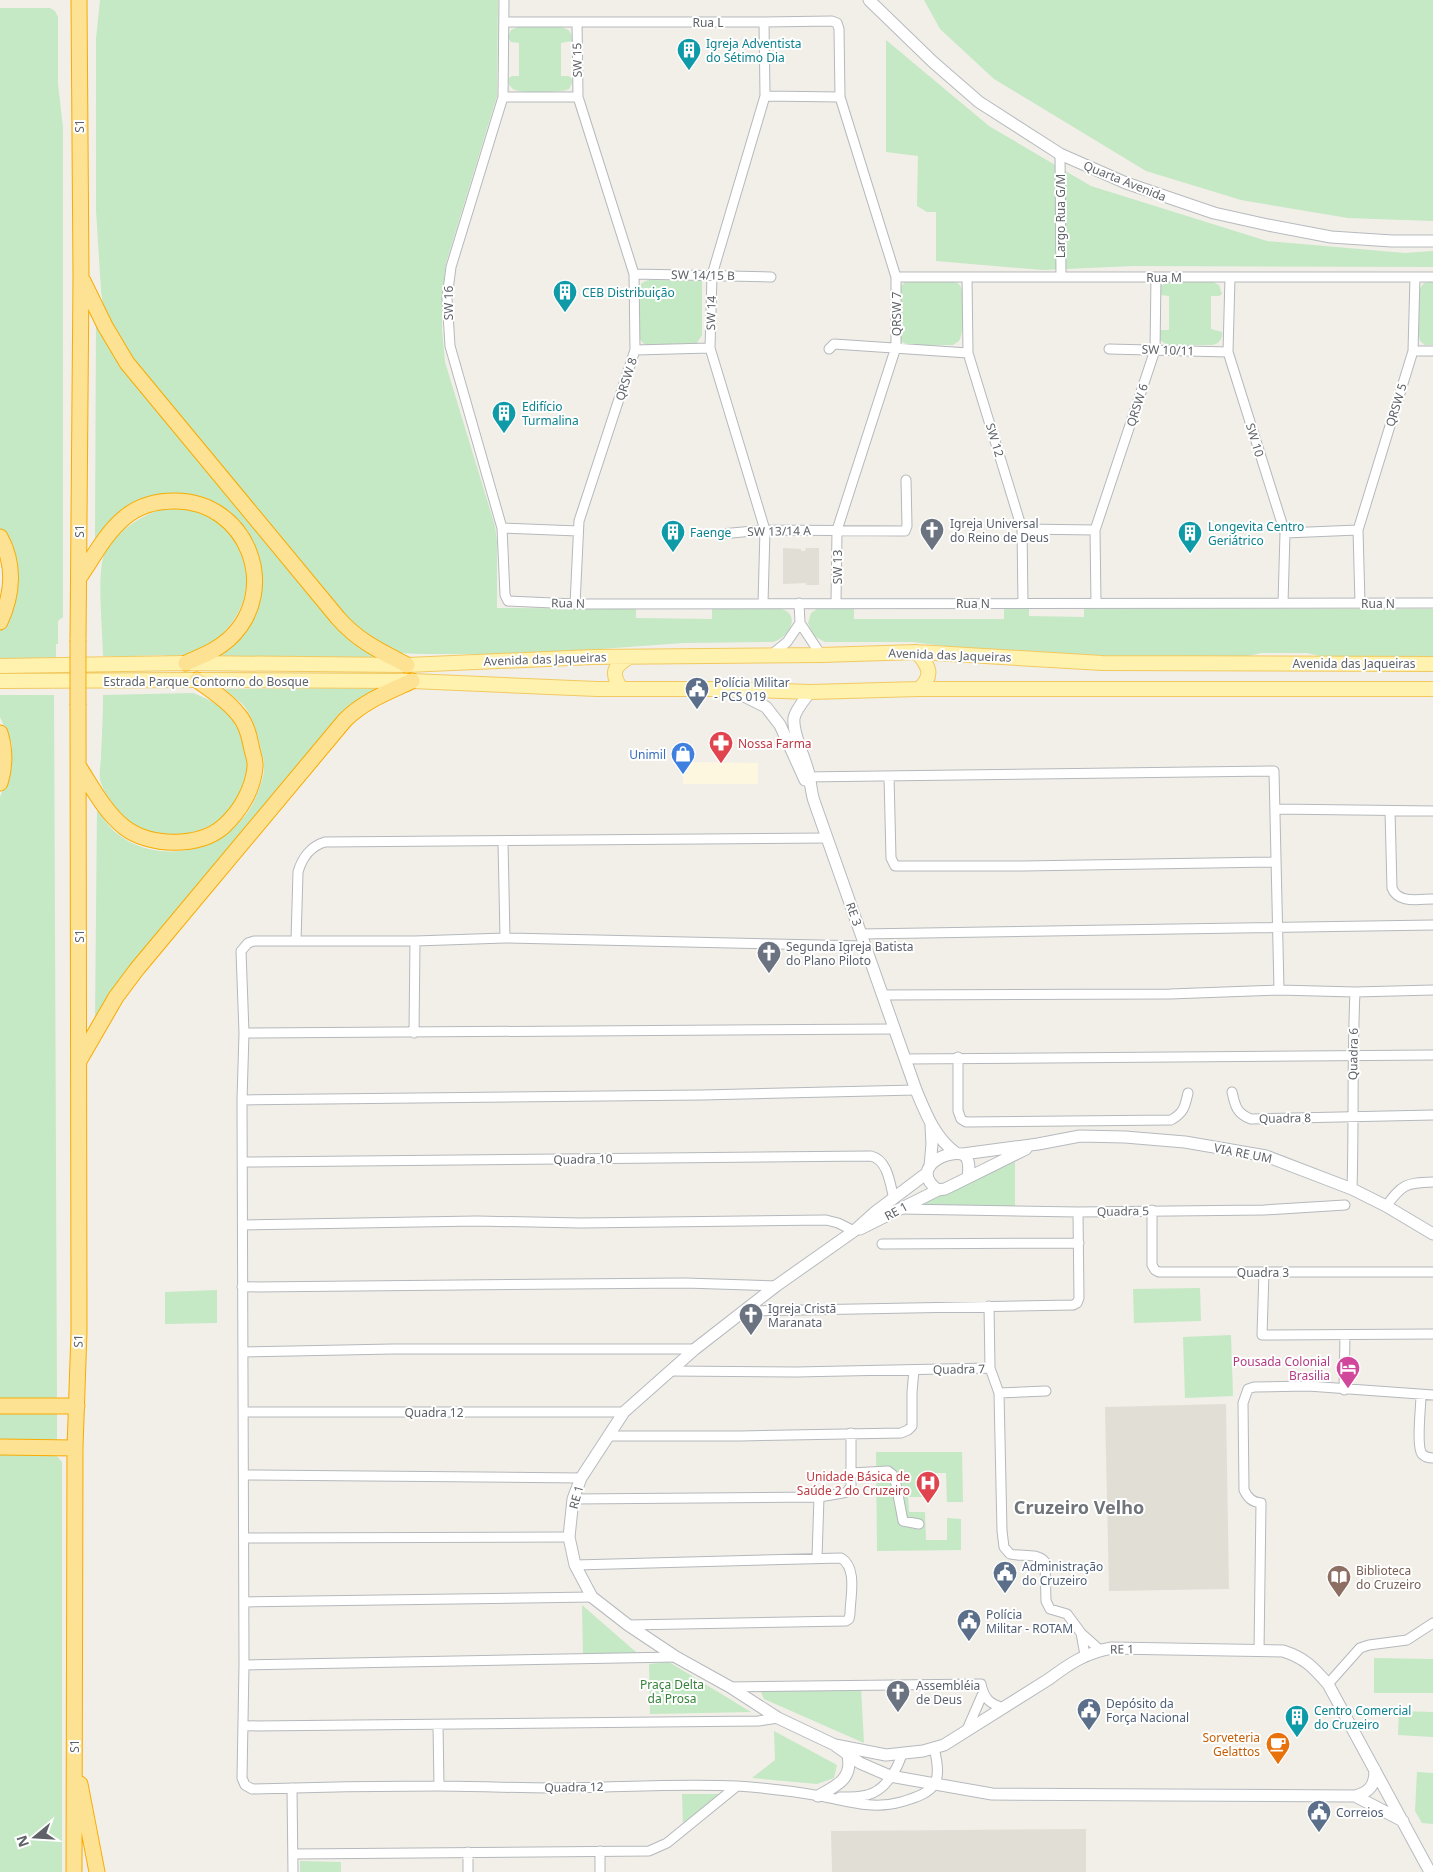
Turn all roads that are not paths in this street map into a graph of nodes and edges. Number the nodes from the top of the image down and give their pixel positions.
1 (79, 0) edge
2 (504, 0) edge
3 (869, 0) edge
4 (504, 22) junction
5 (576, 22) junction
6 (764, 22) junction
7 (765, 96) junction
8 (503, 97) junction
9 (840, 97) junction
10 (578, 98) junction
11 (1060, 154) junction
12 (1433, 241) edge
13 (634, 274) junction
14 (712, 275) junction
15 (1433, 276) edge
16 (81, 277) junction
17 (771, 277) dead end
18 (896, 277) junction
19 (967, 277) junction
20 (1061, 277) junction
21 (1156, 277) junction
22 (1230, 277) junction
23 (1415, 277) junction
24 (896, 347) junction
25 (710, 348) junction
26 (829, 349) dead end
27 (1109, 349) dead end
28 (635, 350) junction
29 (1155, 350) junction
30 (1413, 351) junction
31 (1433, 351) edge
32 (1228, 352) junction
33 (968, 353) junction
34 (906, 480) dead end
35 (502, 528) junction
36 (1022, 529) junction
37 (765, 530) junction
38 (837, 530) junction
39 (1095, 530) junction
40 (1358, 530) junction
41 (578, 531) junction
42 (1285, 533) junction
43 (721, 534) dead end
44 (0, 536) edge
45 (79, 578) junction
46 (513, 602) joint
47 (799, 603) junction
48 (836, 603) junction
49 (1023, 603) junction
50 (1096, 603) junction
51 (1283, 603) junction
52 (1360, 603) junction
53 (1433, 603) edge
54 (575, 604) junction
55 (763, 604) junction
56 (0, 622) edge
57 (800, 623) junction
58 (917, 652) junction
59 (772, 654) junction
60 (821, 655) junction
61 (629, 657) junction
62 (186, 663) junction
63 (406, 664) junction
64 (1433, 664) edge
65 (0, 666) edge
66 (197, 680) junction
67 (0, 681) edge
68 (412, 682) junction
69 (621, 689) junction
70 (730, 689) junction
71 (919, 689) junction
72 (1433, 689) edge
73 (810, 692) junction
74 (0, 733) edge
75 (79, 766) junction
76 (890, 776) junction
77 (806, 777) junction
78 (0, 783) edge
79 (1276, 810) junction
80 (1433, 811) edge
81 (1390, 812) junction
82 (826, 838) junction
83 (503, 842) junction
84 (1275, 862) junction
85 (1433, 899) edge
86 (1433, 925) edge
87 (1277, 927) junction
88 (861, 934) junction
89 (504, 938) junction
90 (296, 941) junction
91 (415, 941) junction
92 (865, 946) junction
93 (1279, 990) junction
94 (1433, 990) edge
95 (1355, 992) junction
96 (883, 995) junction
97 (895, 1029) junction
98 (414, 1032) junction
99 (244, 1033) junction
100 (1433, 1055) edge
101 (1352, 1056) junction
102 (958, 1057) junction
103 (905, 1059) junction
104 (79, 1061) junction
105 (916, 1090) junction
106 (1232, 1092) dead end
107 (1188, 1093) dead end
108 (242, 1100) junction
109 (1433, 1115) edge
110 (1354, 1116) junction
111 (931, 1124) junction
112 (1038, 1144) junction
113 (959, 1154) junction
114 (244, 1162) junction
115 (928, 1169) junction
116 (968, 1176) junction
117 (1433, 1182) edge
118 (1352, 1189) junction
119 (938, 1190) junction
120 (894, 1199) junction
121 (1345, 1205) dead end
122 (1386, 1206) junction
123 (900, 1209) junction
124 (1152, 1210) junction
125 (1078, 1212) junction
126 (244, 1225) junction
127 (854, 1231) junction
128 (1433, 1234) edge
129 (1079, 1243) junction
130 (882, 1244) dead end
131 (1264, 1272) junction
132 (1433, 1272) edge
133 (776, 1286) junction
134 (242, 1287) junction
135 (989, 1306) junction
136 (744, 1311) junction
137 (1433, 1334) edge
138 (1346, 1335) junction
139 (695, 1349) junction
140 (243, 1352) junction
141 (990, 1368) junction
142 (914, 1370) junction
143 (670, 1371) junction
144 (1344, 1390) junction
145 (1046, 1391) dead end
146 (999, 1393) junction
147 (1421, 1395) junction
148 (1433, 1395) edge
149 (0, 1406) edge
150 (78, 1406) junction
151 (244, 1412) junction
152 (624, 1412) junction
153 (851, 1433) junction
154 (609, 1436) junction
155 (0, 1447) edge
156 (75, 1448) junction
157 (1433, 1458) edge
158 (851, 1473) junction
159 (244, 1476) junction
160 (581, 1478) junction
161 (819, 1496) junction
162 (573, 1499) junction
163 (919, 1524) dead end
164 (569, 1537) junction
165 (244, 1538) junction
166 (817, 1558) junction
167 (575, 1565) junction
168 (592, 1598) junction
169 (244, 1602) junction
170 (1433, 1623) edge
171 (628, 1625) junction
172 (1081, 1633) junction
173 (1100, 1650) junction
174 (1259, 1651) junction
175 (1085, 1655) junction
176 (676, 1657) junction
177 (244, 1665) junction
178 (1328, 1684) junction
179 (730, 1687) junction
180 (983, 1693) junction
181 (1004, 1708) junction
182 (778, 1718) junction
183 (438, 1725) junction
184 (243, 1726) junction
185 (966, 1733) junction
186 (835, 1745) junction
187 (934, 1748) junction
188 (74, 1753) junction
189 (902, 1754) junction
190 (848, 1756) junction
191 (1375, 1770) junction
192 (890, 1776) junction
193 (935, 1785) junction
194 (439, 1786) junction
195 (737, 1786) junction
196 (292, 1788) junction
197 (1355, 1796) junction
198 (824, 1797) junction
199 (1403, 1821) junction
200 (600, 1851) junction
201 (468, 1852) junction
202 (293, 1854) junction
203 (74, 1872) edge
204 (97, 1872) edge
205 (293, 1872) edge
206 (468, 1872) edge
207 (600, 1872) edge
208 (1430, 1872) edge

1 - 16 highway, S1
2 - 4 street, SW 16
3 - 11 street, Quarta Avenida
4 - 5 street, Rua L
4 - 8 street, SW 16
5 - 6 street, Rua L
5 - 10 street, SW 15
6 - 7 street, SW 14
6 - 9 street, Rua L
7 - 9 street
7 - 14 street, SW 14
8 - 10 street
8 - 35 street, SW 16
9 - 18 street, QRSW 7
10 - 13 street, QRSW 8
11 - 12 street, Quarta Avenida
11 - 20 street, Largo Rua G/M
13 - 14 street, SW 14/15 B
13 - 28 street, QRSW 8
14 - 17 street, SW 14/15 B
14 - 25 street, SW 14
15 - 23 street, Rua M
16 - 45 highway, S1
16 - 63 highway
18 - 19 street, Rua M
18 - 24 street, QRSW 7
19 - 20 street, Rua M
19 - 33 street, SW 12
20 - 21 street, Rua M
21 - 22 street, Rua M
21 - 29 street, QRSW 6
22 - 23 street, Rua M
22 - 32 street, SW 10
23 - 30 street, QRSW 5
24 - 26 street
24 - 33 street
24 - 38 street, QRSW 7
25 - 28 street
25 - 37 street, SW 14
27 - 29 street, SW 10/11
28 - 41 street, QRSW 8
29 - 32 street, SW 10/11
29 - 39 street, QRSW 6
30 - 31 street
30 - 40 street, QRSW 5
32 - 42 street, SW 10
33 - 36 street, SW 12
34 - 38 street, SW 13/14 A
35 - 41 street
35 - 46 street, SW 16
36 - 39 street
36 - 49 street, SW 12
37 - 38 street, SW 13/14 A
37 - 43 street, SW 13/14 A
37 - 55 street, SW 14
38 - 48 street, SW 13
39 - 50 street, QRSW 6
40 - 42 street
40 - 52 street, QRSW 5
41 - 54 street, QRSW 8
42 - 51 street, SW 10
44 - 56 highway
45 - 62 highway
45 - 75 highway, S1, bridge
46 - 54 street, Rua N
47 - 48 street, Rua N
47 - 55 street, Rua N
47 - 57 street
48 - 49 street, Rua N
49 - 50 street, Rua N
50 - 51 street, Rua N
51 - 52 street, Rua N
52 - 53 street, Rua N
54 - 55 street, Rua N
57 - 59 street
57 - 60 street
58 - 60 main road, Avenida das Jaqueiras
58 - 64 main road, Avenida das Jaqueiras
58 - 71 main road
59 - 60 main road, Avenida das Jaqueiras
59 - 61 main road, Avenida das Jaqueiras
61 - 63 main road, Avenida das Jaqueiras
61 - 69 main road
62 - 63 main road, Estrada Parque Contorno do Bosque
62 - 65 main road, Estrada Parque Contorno do Bosque
66 - 67 main road, Estrada Parque Contorno do Bosque
66 - 68 main road, Estrada Parque Contorno do Bosque
66 - 75 highway
68 - 69 main road, Avenida das Jaqueiras
68 - 104 highway
69 - 70 main road, Avenida das Jaqueiras
70 - 73 main road, Avenida das Jaqueiras
70 - 77 street, RE 3
71 - 72 main road, Avenida das Jaqueiras
71 - 73 main road, Avenida das Jaqueiras
73 - 77 street, RE 3
74 - 78 highway
75 - 104 highway, S1
76 - 77 street
76 - 79 street
76 - 84 street
77 - 82 street, RE 3
79 - 81 street
79 - 84 street
80 - 81 street
81 - 85 street
82 - 83 street
82 - 88 street, RE 3
83 - 89 street
83 - 90 street
84 - 87 street
86 - 87 street
87 - 88 street
87 - 93 street
88 - 92 street, RE 3
89 - 91 street
89 - 92 street
90 - 91 street
90 - 99 street
91 - 98 street
92 - 96 street, RE 3
93 - 95 street
93 - 96 street
94 - 95 street
95 - 101 street, Quadra 6
96 - 97 street, RE 3
97 - 98 street
97 - 103 street, RE 3
98 - 99 street
99 - 108 street
100 - 101 street
101 - 102 street
101 - 110 street, Quadra 6
102 - 103 street
102 - 107 street
103 - 105 street, RE 3
104 - 150 highway, S1
105 - 108 street
105 - 111 street, RE 3
106 - 110 street, Quadra 8
108 - 114 street
109 - 110 street
110 - 118 street, Quadra 6
111 - 113 street, RE 3
111 - 115 street, RE 3
112 - 113 street, VIA RE UM
112 - 116 street, VIA RE UM
112 - 118 street, VIA RE UM
113 - 115 street
113 - 116 street
114 - 120 street, Quadra 10
114 - 126 street
115 - 119 street
115 - 120 street, RE 1
116 - 119 street
117 - 122 street
118 - 122 street, VIA RE UM
119 - 123 street, RE 1
120 - 127 street, RE 1
121 - 124 street, Quadra 5
122 - 128 street, VIA RE UM
123 - 125 street, Quadra 5
123 - 127 street, RE 1
124 - 125 street, Quadra 5
124 - 131 street, Quadra 3
125 - 129 street
126 - 127 street
126 - 134 street
127 - 133 street, RE 1
129 - 130 street
129 - 135 street
131 - 132 street, Quadra 3
131 - 138 street
133 - 134 street
133 - 136 street, RE 1
134 - 140 street
135 - 136 street
135 - 141 street
136 - 139 street, RE 1
137 - 138 street
138 - 144 street
139 - 140 street
139 - 143 street, RE 1
140 - 151 street
141 - 142 street, Quadra 7
141 - 146 street, Quadra 7
142 - 143 street, Quadra 7
142 - 153 street
143 - 152 street, RE 1
144 - 147 street
144 - 174 street
145 - 146 street
146 - 172 street, Quadra 7
147 - 148 street
147 - 157 street
149 - 150 highway
150 - 156 highway, S1
151 - 152 street, Quadra 12
151 - 159 street
152 - 154 street, RE 1
153 - 154 street
153 - 158 street
154 - 160 street, RE 1
155 - 156 highway
156 - 188 highway, S1
158 - 161 street
158 - 163 street
159 - 160 street
159 - 165 street
160 - 162 street, RE 1
161 - 162 street
161 - 166 street
162 - 164 street, RE 1
164 - 165 street
164 - 167 street, RE 1
165 - 169 street
166 - 167 street
166 - 171 street
167 - 168 street, RE 1
168 - 169 street
168 - 171 street, RE 1
169 - 177 street
170 - 178 street
171 - 176 street, RE 1
172 - 173 street, Quadra 7
172 - 175 street, Quadra 7
173 - 174 street, RE 1
173 - 175 street, RE 1
174 - 178 street, RE 1
175 - 181 street, RE 1
176 - 177 street
176 - 179 street, RE 1
177 - 184 street
178 - 191 street, RE 1
179 - 180 street
179 - 182 street, RE 1
180 - 181 street
180 - 185 street
181 - 185 street, RE 1
182 - 183 street
182 - 186 street, RE 1
183 - 184 street
183 - 194 street
184 - 196 street, Quadra 12
185 - 187 street, RE 1
186 - 189 street, RE 1
186 - 190 street, RE 1
187 - 189 street, RE 1
187 - 193 street
188 - 203 highway, S1
188 - 204 highway
189 - 192 street
190 - 192 street, RE 1
190 - 198 street
191 - 197 street
191 - 199 street, RE 1
192 - 193 street, RE 1
192 - 198 street
193 - 197 street, RE 1
193 - 198 street
194 - 195 street, Quadra 12
194 - 196 street, Quadra 12
195 - 198 street, Quadra 12
195 - 200 street
196 - 202 street
197 - 199 street, RE 1
199 - 208 street, RE 1
200 - 201 street
200 - 207 street
201 - 202 street
201 - 206 street
202 - 205 street

